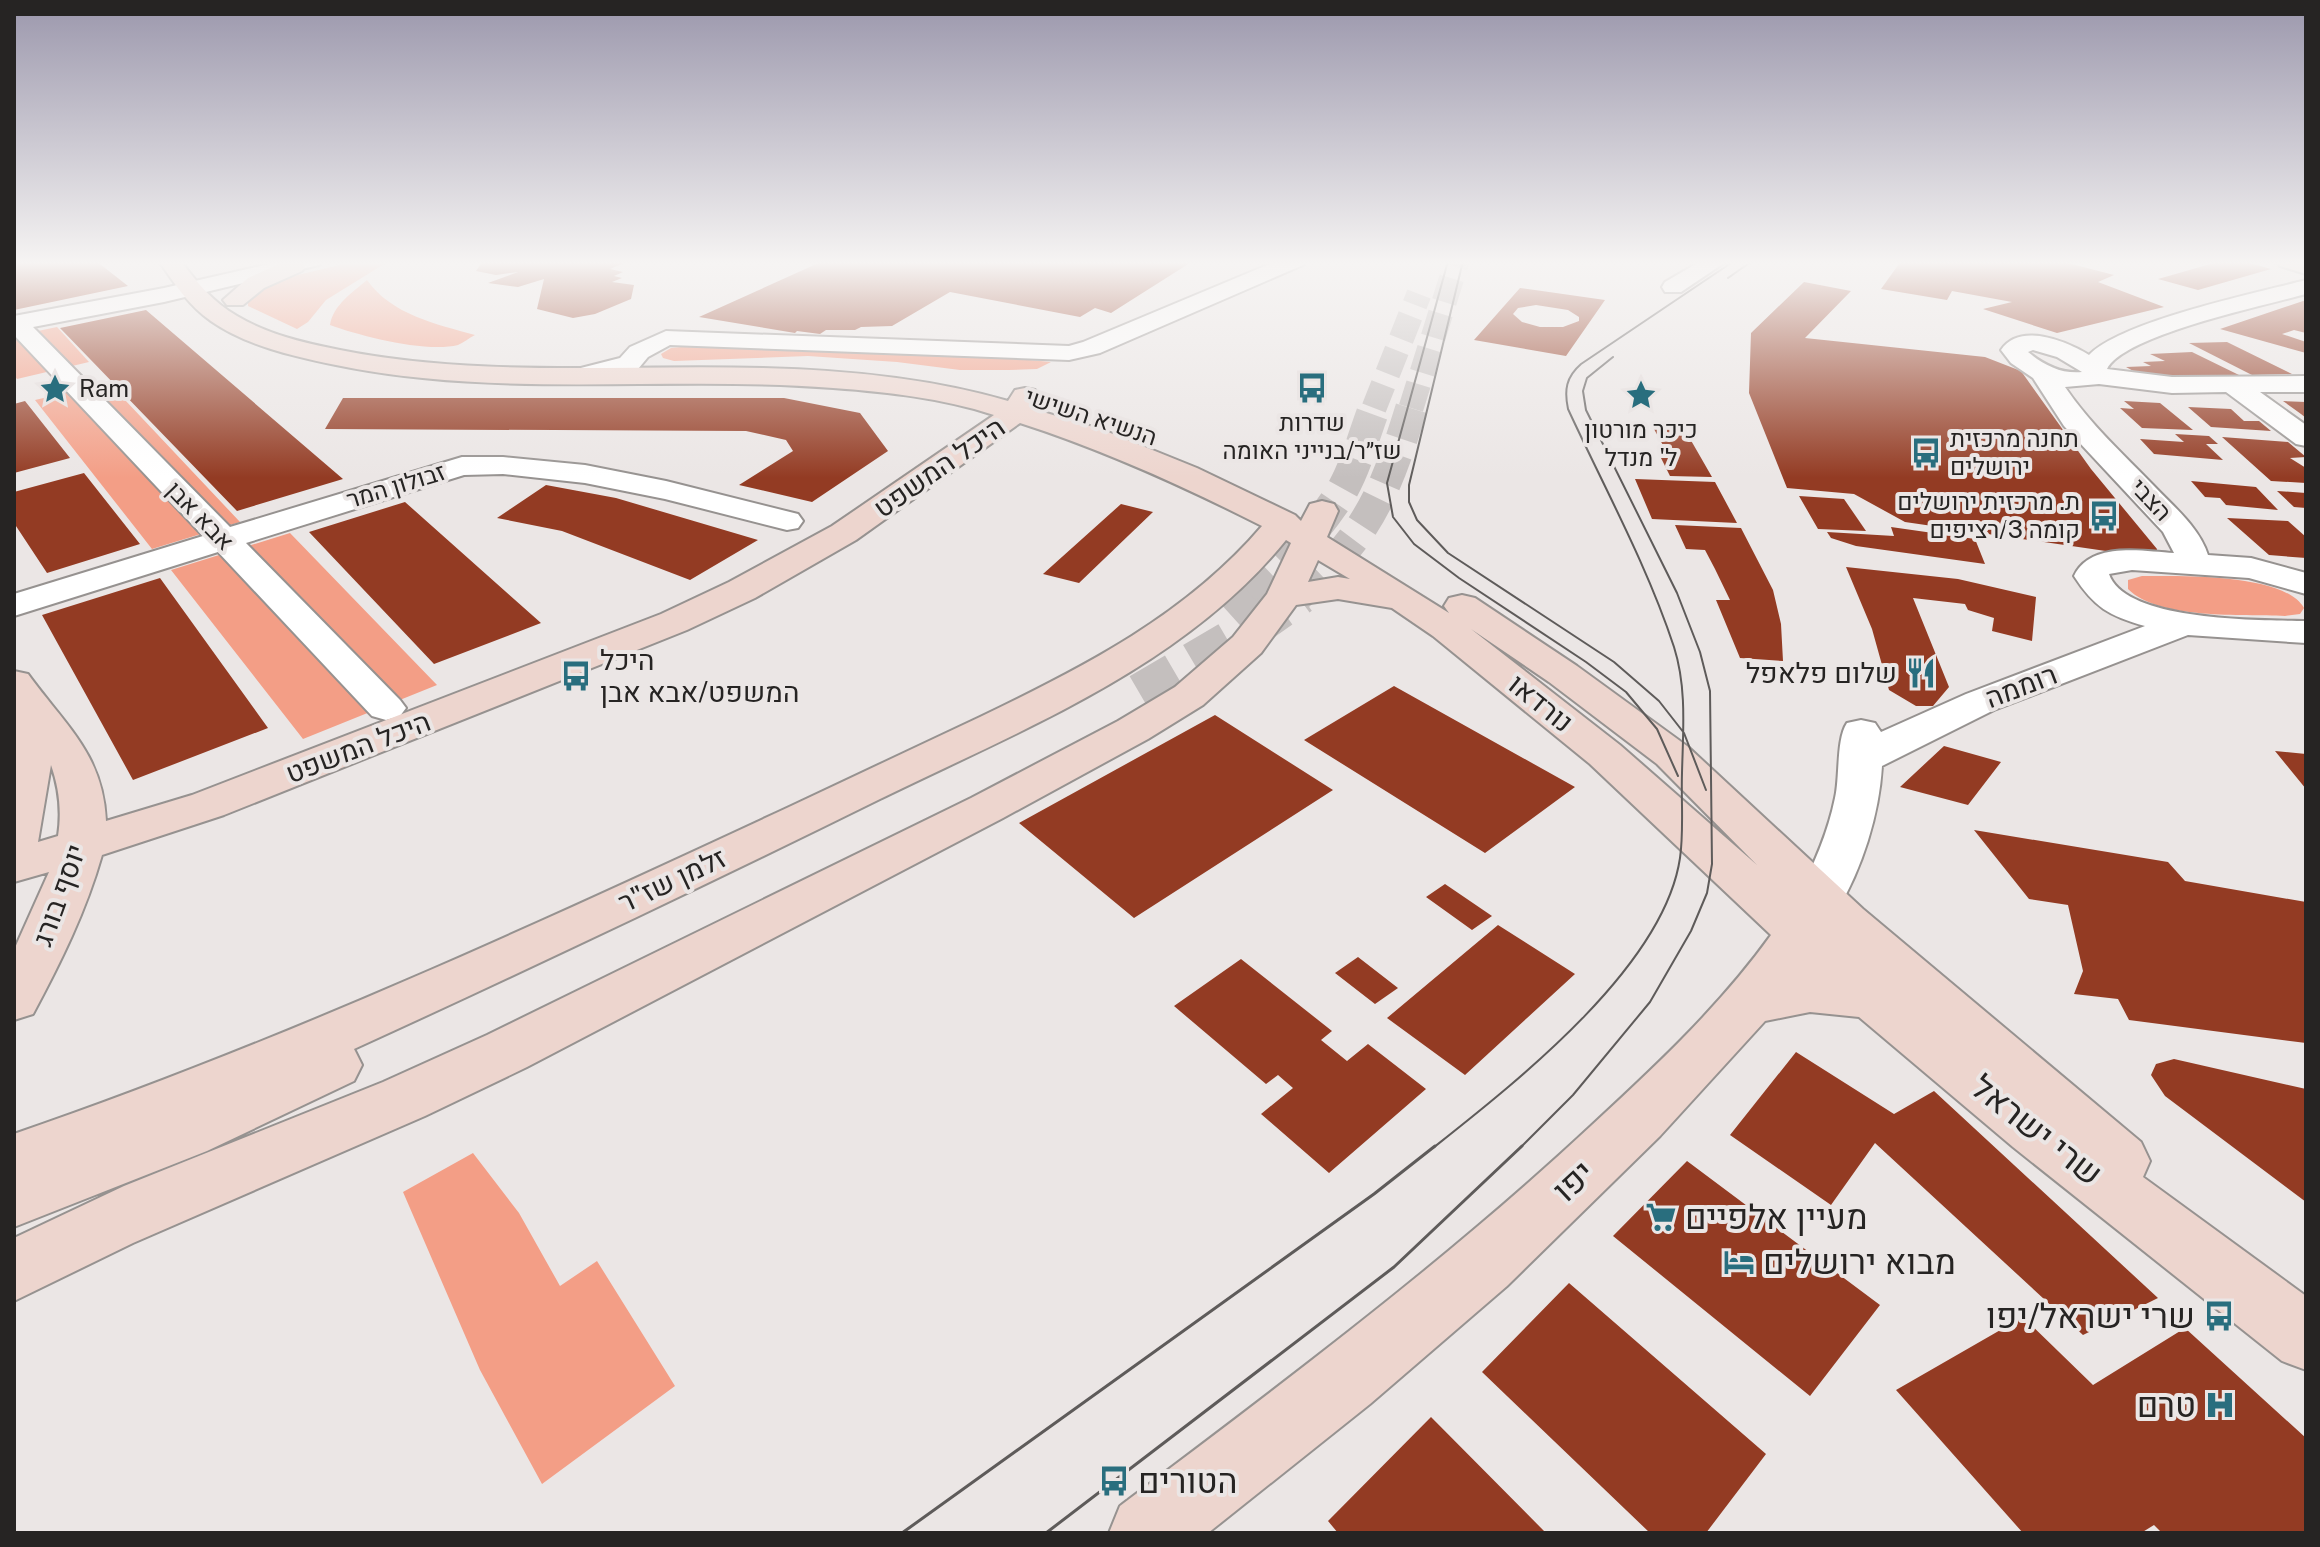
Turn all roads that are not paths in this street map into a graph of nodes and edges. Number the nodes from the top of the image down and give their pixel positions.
1 (24, 333) edge
2 (254, 333) edge
3 (299, 333) edge
4 (1126, 333) edge
5 (2112, 333) edge
6 (2146, 333) edge
7 (2046, 359) junction
8 (629, 364) junction
9 (2091, 375) junction
10 (578, 376) junction
11 (2306, 384) edge
12 (2233, 385) junction
13 (1012, 404) junction
14 (2306, 438) edge
15 (2097, 443) junction
16 (1236, 467) dead end
17 (1303, 516) junction
18 (787, 521) dead end
19 (222, 539) junction
20 (2194, 564) junction
21 (2306, 584) edge
22 (1284, 596) junction
23 (1410, 601) junction
24 (14, 605) edge
25 (2183, 624) junction
26 (2300, 638) edge
27 (22, 694) edge
28 (386, 708) dead end
29 (1862, 744) joint
30 (81, 834) junction
31 (14, 847) edge
32 (1799, 906) junction
33 (14, 999) edge
34 (1876, 1001) junction
35 (1745, 1006) junction
36 (14, 1160) edge
37 (14, 1199) edge
38 (122, 1219) junction
39 (14, 1270) edge
40 (2306, 1327) edge
41 (2306, 1337) edge
42 (1147, 1533) edge

1 - 19 street, אבא אבן
2 - 10 street, הנשיא השישי
3 - 8 street, הנשיא השישי
4 - 8 street
5 - 7 street
6 - 9 street
7 - 9 street
7 - 15 street, הצבי
8 - 10 street
8 - 13 street, הנשיא השישי
9 - 12 street
9 - 15 street, הצבי
10 - 13 street, הנשיא השישי
11 - 12 street
12 - 14 street
13 - 16 street, הנשיא השישי
13 - 17 street, הנשיא השישי
13 - 30 street, היכל המשפט
15 - 20 street, הצבי
17 - 22 street, זלמן שז"ר
17 - 23 street, נורדאו
17 - 32 street, נורדאו
17 - 36 street, זלמן שז"ר
18 - 19 street, זבולון המר
19 - 24 street, זבולון המר
19 - 28 street, אבא אבן
20 - 21 street
20 - 25 street
22 - 23 street
22 - 38 street, זלמן שז"ר
23 - 32 street, נורדאו
25 - 26 street
25 - 29 street, רוממה
27 - 30 street, יוסף בורג
27 - 31 street, יוסף בורג
29 - 32 street, יפו
30 - 31 street, היכל המשפט
30 - 33 street, יוסף בורג
32 - 34 street, שרי ישראל
32 - 35 street, יפו
32 - 40 street, שרי ישראל
34 - 35 street
34 - 41 street, שרי ישראל
35 - 42 street, יפו
37 - 38 street, זלמן שז"ר
38 - 39 street, זלמן שז"ר

